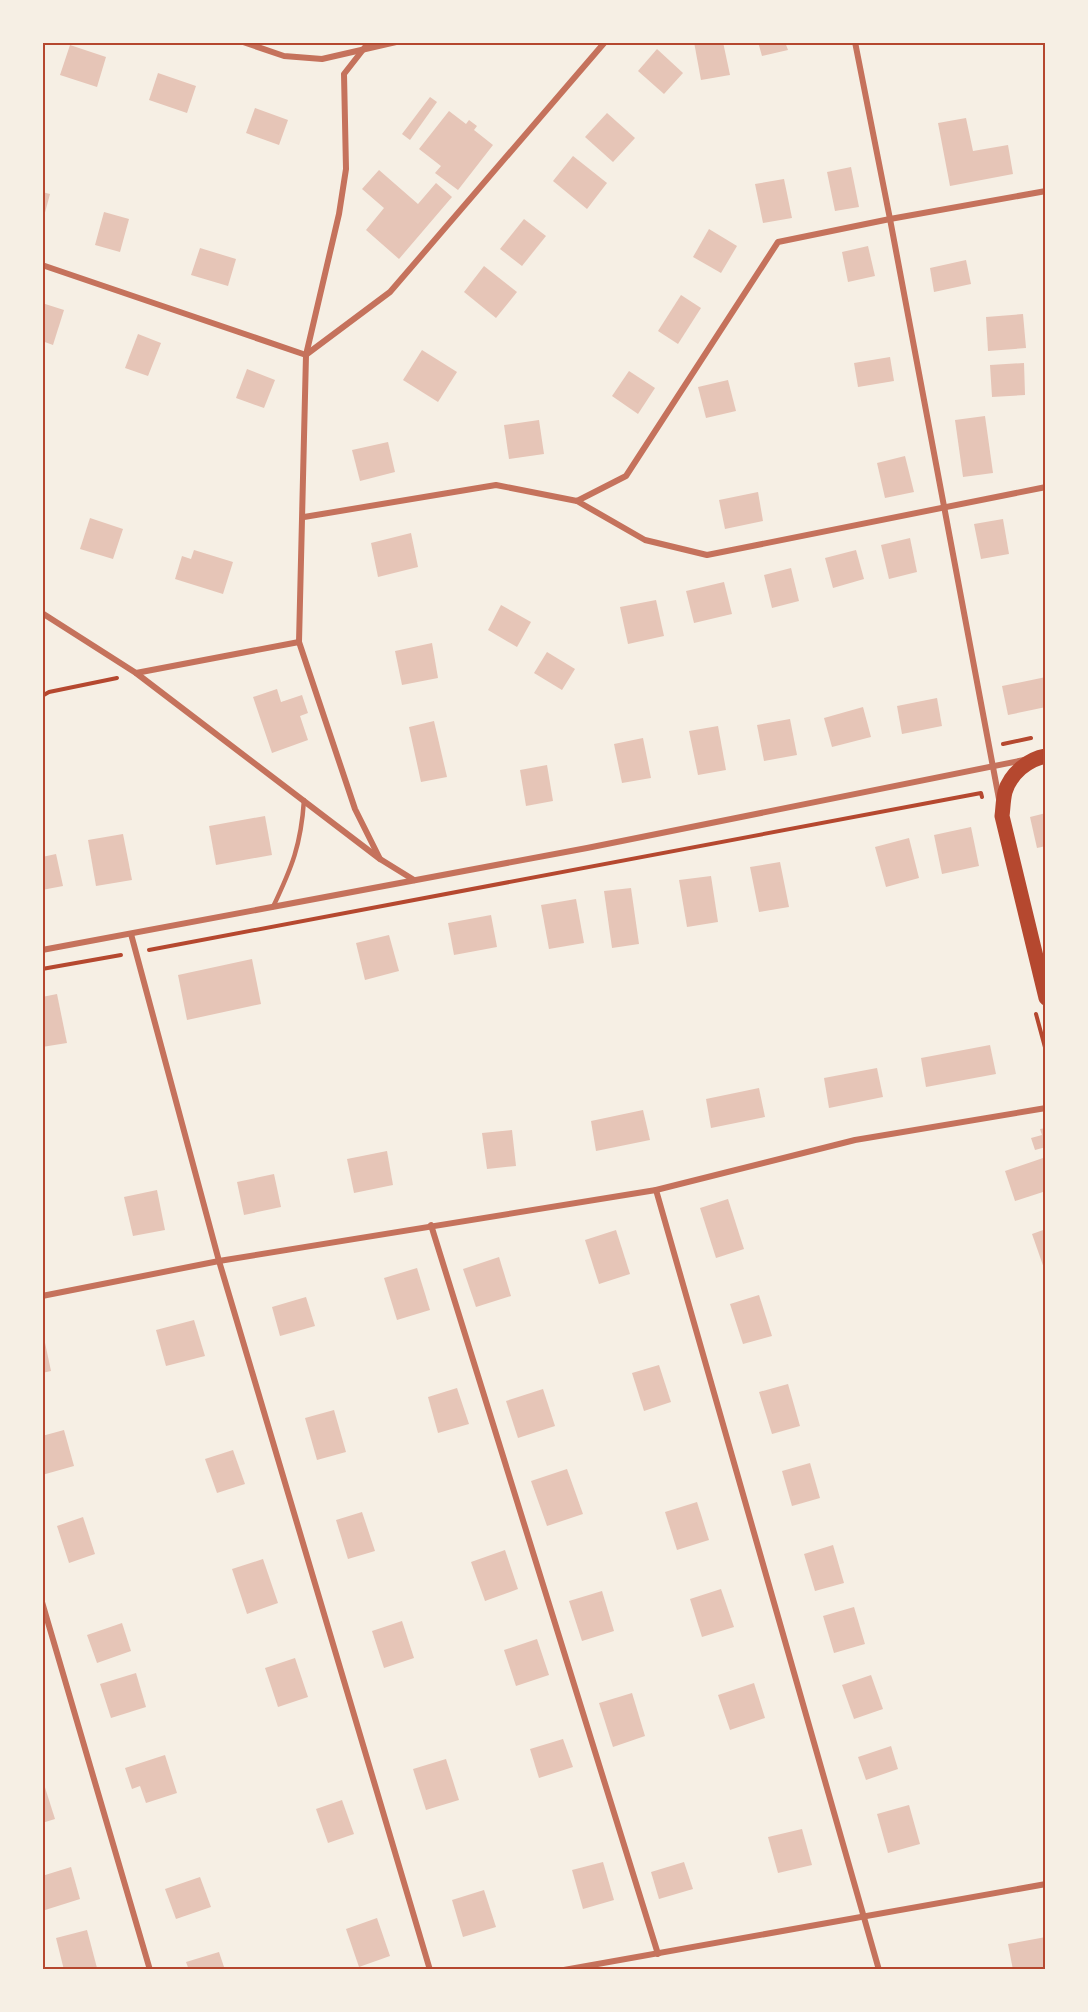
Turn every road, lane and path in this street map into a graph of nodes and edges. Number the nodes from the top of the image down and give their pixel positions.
1 (243, 42) edge
2 (369, 42) edge
3 (396, 42) edge
4 (605, 42) edge
5 (855, 42) edge
6 (365, 50) junction
7 (1046, 191) edge
8 (890, 219) junction
9 (42, 265) edge
10 (306, 355) junction
11 (1046, 487) edge
12 (577, 501) junction
13 (944, 507) junction
14 (303, 517) junction
15 (42, 613) edge
16 (299, 642) junction
17 (136, 674) junction
18 (42, 696) edge
19 (1034, 737) dead end
20 (988, 748) junction
21 (1043, 757) edge
22 (992, 766) junction
23 (981, 794) dead end
24 (304, 800) junction
25 (1002, 816) junction
26 (380, 859) junction
27 (414, 881) junction
28 (273, 907) junction
29 (131, 934) junction
30 (42, 950) edge
31 (136, 953) junction
32 (42, 969) edge
33 (1046, 998) edge
34 (1046, 1108) edge
35 (656, 1190) junction
36 (431, 1226) junction
37 (219, 1261) junction
38 (42, 1296) edge
39 (42, 1602) edge
40 (1046, 1884) edge
41 (864, 1917) junction
42 (658, 1954) junction
43 (150, 1970) edge
44 (430, 1970) edge
45 (564, 1970) edge
46 (879, 1970) edge

1 - 6 street
2 - 6 street
3 - 6 street
4 - 10 street
5 - 8 street
6 - 10 street
7 - 8 street
8 - 12 street
8 - 13 street
9 - 10 street
10 - 14 street
11 - 13 street
12 - 13 street
12 - 14 street
13 - 20 street
14 - 16 street
15 - 17 street
16 - 17 street
16 - 26 street
17 - 18 path
17 - 24 street
19 - 20 path
20 - 22 street
21 - 22 street
21 - 25 main road
22 - 25 street
22 - 27 street
23 - 31 path
24 - 26 street
24 - 28 lane
25 - 33 main road
26 - 27 street
27 - 28 street
28 - 29 street
29 - 30 street
29 - 31 street
31 - 32 path
31 - 37 street
34 - 35 street
35 - 36 street
35 - 41 street
36 - 37 street
36 - 42 street
37 - 38 street
37 - 44 street
39 - 43 street
40 - 41 street
41 - 42 street
41 - 46 street
42 - 45 street

